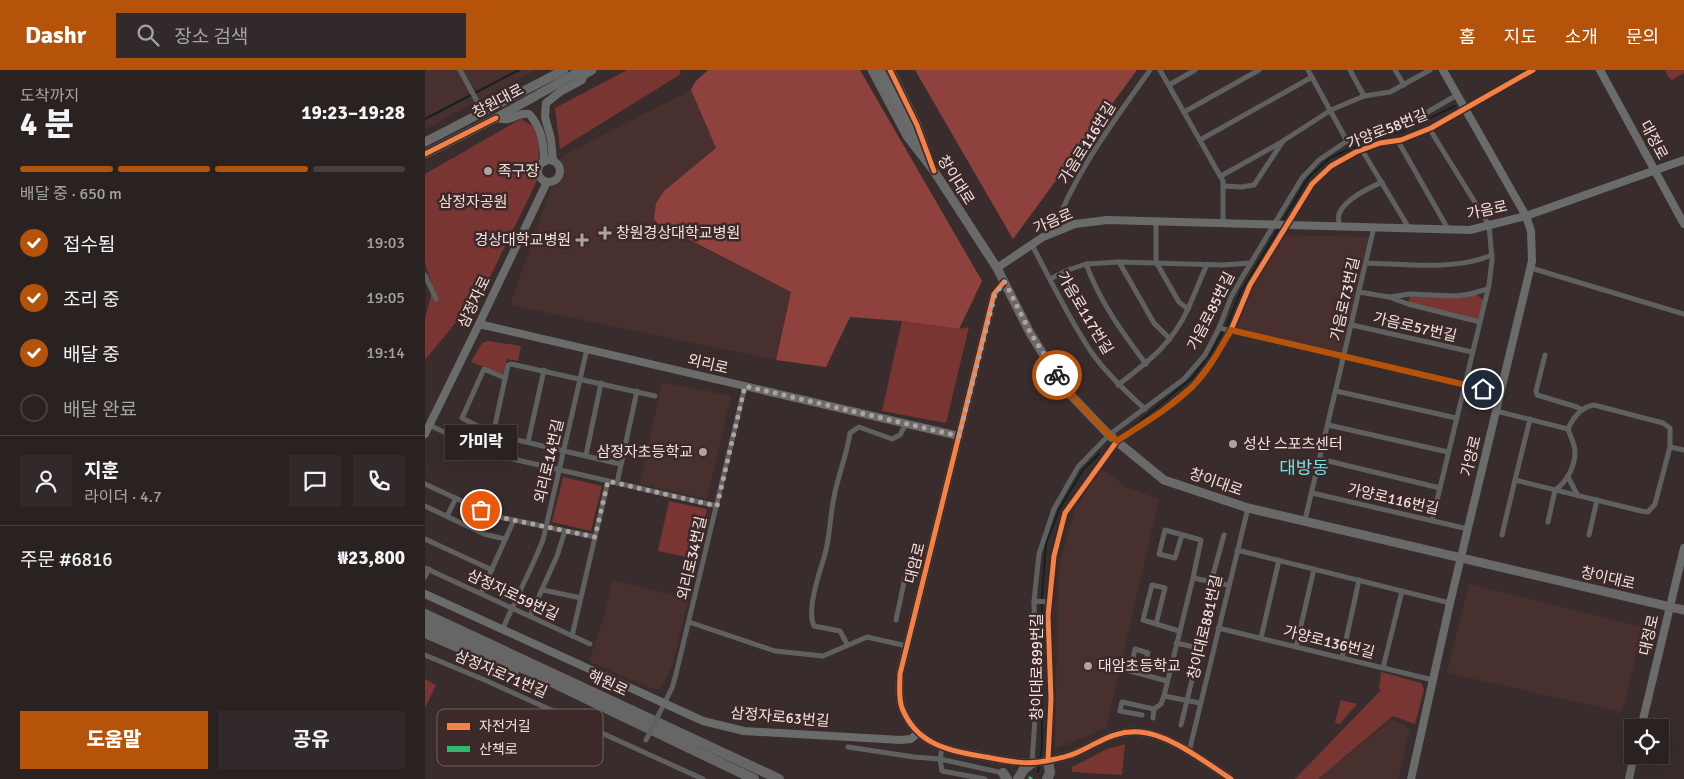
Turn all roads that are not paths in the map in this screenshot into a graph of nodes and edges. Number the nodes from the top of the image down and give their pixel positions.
1 (555, 70) edge
2 (563, 70) edge
3 (872, 70) edge
4 (880, 70) edge
5 (890, 70) edge
6 (1150, 70) edge
7 (1160, 70) edge
8 (1195, 70) edge
9 (1259, 70) edge
10 (1308, 70) edge
11 (1350, 70) edge
12 (1395, 70) edge
13 (1430, 70) edge
14 (1443, 70) edge
15 (1533, 70) edge
16 (1600, 70) edge
17 (587, 71) edge
18 (462, 73) edge
19 (1312, 78) junction
20 (540, 83) junction
21 (1169, 85) junction
22 (1404, 85) junction
23 (1457, 95) junction
24 (1364, 96) junction
25 (1465, 108) junction
26 (1331, 110) junction
27 (1184, 112) junction
28 (483, 113) junction
29 (496, 118) junction
30 (1429, 128) junction
31 (1200, 140) junction
32 (1283, 141) junction
33 (1347, 141) junction
34 (1398, 141) junction
35 (425, 142) edge
36 (1362, 150) junction
37 (425, 155) edge
38 (1684, 160) edge
39 (553, 161) junction
40 (544, 162) junction
41 (1655, 170) junction
42 (934, 171) junction
43 (1221, 176) junction
44 (547, 182) junction
45 (1383, 182) junction
46 (1223, 186) junction
47 (1526, 216) junction
48 (1156, 221) junction
49 (1223, 223) junction
50 (1275, 224) junction
51 (1684, 224) edge
52 (1286, 225) junction
53 (1489, 225) junction
54 (1339, 226) junction
55 (1375, 227) junction
56 (1409, 228) junction
57 (1448, 229) junction
58 (1053, 233) junction
59 (1032, 245) junction
60 (1492, 255) junction
61 (1119, 262) junction
62 (1156, 262) junction
63 (1251, 263) junction
64 (1366, 263) junction
65 (1086, 264) junction
66 (1207, 264) junction
67 (997, 268) junction
68 (1531, 268) junction
69 (425, 275) edge
70 (1050, 279) junction
71 (1005, 282) junction
72 (1488, 290) junction
73 (1359, 292) junction
74 (1389, 297) junction
75 (436, 299) dead end
76 (1188, 310) junction
77 (1684, 314) edge
78 (1480, 322) junction
79 (479, 324) junction
80 (1352, 325) junction
81 (1219, 328) junction
82 (1231, 330) junction
83 (1170, 339) junction
84 (587, 350) junction
85 (1472, 352) junction
86 (1344, 356) junction
87 (1545, 356) dead end
88 (1146, 364) junction
89 (544, 370) junction
90 (505, 378) junction
91 (581, 378) junction
92 (601, 383) junction
93 (1465, 384) junction
94 (1118, 385) junction
95 (745, 386) junction
96 (1336, 391) junction
97 (637, 392) junction
98 (1501, 393) junction
99 (655, 396) dead end
100 (1145, 409) junction
101 (1582, 410) junction
102 (1497, 411) junction
103 (1456, 418) junction
104 (1529, 419) junction
105 (906, 424) junction
106 (429, 425) junction
107 (1328, 425) junction
108 (1568, 429) junction
109 (425, 434) edge
110 (493, 434) junction
111 (1109, 435) junction
112 (959, 436) junction
113 (1117, 441) junction
114 (528, 442) junction
115 (1670, 446) junction
116 (564, 450) junction
117 (1684, 450) edge
118 (1448, 452) junction
119 (489, 453) junction
120 (586, 455) junction
121 (1320, 459) junction
122 (620, 464) junction
123 (560, 470) junction
124 (1568, 477) junction
125 (1515, 480) junction
126 (608, 481) junction
127 (617, 483) junction
128 (425, 484) edge
129 (1440, 488) junction
130 (1555, 490) junction
131 (1312, 493) junction
132 (1578, 496) junction
133 (456, 498) junction
134 (1597, 500) junction
135 (425, 506) edge
136 (717, 506) junction
137 (1248, 508) junction
138 (1054, 509) junction
139 (1065, 513) junction
140 (447, 516) junction
141 (514, 520) junction
142 (1305, 520) junction
143 (1432, 520) junction
144 (1548, 522) dead end
145 (546, 527) junction
146 (1468, 529) junction
147 (565, 531) junction
148 (1182, 535) junction
149 (1224, 535) dead end
150 (1502, 535) dead end
151 (1589, 535) dead end
152 (595, 537) junction
153 (425, 539) edge
154 (505, 539) junction
155 (1684, 548) edge
156 (1237, 550) junction
157 (1461, 558) junction
158 (1279, 560) junction
159 (427, 568) edge
160 (1314, 569) junction
161 (492, 570) junction
162 (906, 573) dead end
163 (425, 577) edge
164 (1193, 578) junction
165 (1359, 580) junction
166 (1211, 582) junction
167 (1228, 585) junction
168 (1213, 589) dead end
169 (543, 590) junction
170 (1402, 591) junction
171 (481, 593) junction
172 (425, 594) edge
173 (581, 598) junction
174 (1034, 601) junction
175 (1049, 602) junction
176 (1450, 603) junction
177 (1669, 607) junction
178 (512, 608) junction
179 (1684, 610) edge
180 (425, 614) edge
181 (530, 616) junction
182 (895, 620) dead end
183 (689, 622) junction
184 (425, 623) edge
185 (1156, 624) junction
186 (1218, 628) junction
187 (502, 630) junction
188 (1179, 631) junction
189 (425, 633) edge
190 (572, 636) junction
191 (1261, 638) junction
192 (590, 644) dead end
193 (847, 644) junction
194 (1176, 644) junction
195 (907, 646) junction
196 (1297, 647) junction
197 (1198, 655) dead end
198 (425, 656) edge
199 (1342, 658) junction
200 (1383, 668) junction
201 (1142, 674) junction
202 (1433, 680) junction
203 (549, 681) junction
204 (1167, 681) junction
205 (1164, 696) junction
206 (1187, 701) junction
207 (1200, 703) junction
208 (664, 704) junction
209 (549, 709) edge
210 (1154, 709) junction
211 (1142, 715) dead end
212 (1153, 718) dead end
213 (1643, 719) edge
214 (1181, 725) dead end
215 (603, 733) edge
216 (918, 733) junction
217 (848, 747) dead end
218 (942, 748) junction
219 (641, 750) junction
220 (1189, 752) junction
221 (940, 759) junction
222 (1048, 760) junction
223 (1032, 763) junction
224 (1632, 764) edge
225 (1005, 776) edge
226 (1022, 778) edge
227 (703, 779) edge
228 (753, 779) edge
229 (779, 779) edge
230 (985, 779) edge
231 (1047, 779) edge
232 (1231, 779) edge
233 (1411, 779) edge
234 (1629, 779) edge

1 - 20 main road
2 - 20 main road, 창원대로
3 - 42 main road
4 - 42 street, 창이대로
5 - 42 main road
6 - 58 street, 가음로116번길
7 - 21 street
8 - 21 street
9 - 27 street
10 - 19 street
11 - 24 street
12 - 22 street
13 - 22 street
14 - 23 street, 가양로
15 - 25 street, 가양로58번길
16 - 41 street, 대정로
17 - 29 main road, 창원대로
17 - 39 street, 삼정자로
18 - 28 street
19 - 26 street
19 - 31 street
20 - 28 main road, 창원대로
21 - 27 street
22 - 24 street
23 - 25 street, 가양로
23 - 33 street, 가음로85번길
24 - 26 street
25 - 30 street, 가양로58번길
25 - 47 street, 가양로
26 - 32 street
26 - 33 street
27 - 31 street
28 - 35 main road, 창원대로
29 - 37 main road, 창원대로
29 - 40 street
30 - 34 street, 가양로58번길
30 - 53 street
31 - 43 street
32 - 43 street
32 - 46 street
33 - 50 street, 가음로85번길
34 - 36 street, 가양로58번길
34 - 57 street
36 - 45 street
36 - 52 street, 가양로58번길
38 - 41 street, 가음로
39 - 40 street
39 - 44 street, 삼정자로
40 - 44 street
41 - 47 street, 가음로
41 - 51 street, 대정로
42 - 67 main road, 창이대로
43 - 46 street
44 - 79 street, 삼정자로
45 - 54 street
45 - 56 street
46 - 49 street
47 - 53 street, 가음로
47 - 68 street, 가양로
48 - 49 street, 가음로
48 - 58 street, 가음로
48 - 62 street
49 - 50 street, 가음로
50 - 52 street, 가음로
50 - 63 street, 가음로85번길
52 - 54 street, 가음로
52 - 82 street, 가양로58번길
53 - 57 street, 가음로
53 - 60 street, 가음로57번길
54 - 55 street, 가음로
55 - 56 street, 가음로
55 - 64 street, 가음로73번길
56 - 57 street, 가음로
58 - 59 street, 가음로
59 - 67 street, 가음로
59 - 70 street, 가음로117번길
60 - 64 street
60 - 72 street, 가음로57번길
61 - 62 street
61 - 65 street
61 - 83 street
62 - 66 street
62 - 76 street
63 - 66 street
63 - 81 street, 가음로85번길
64 - 73 street, 가음로73번길
65 - 70 street
65 - 88 street
66 - 76 street
67 - 71 main road, 창이대로
68 - 77 street
68 - 98 street, 가양로
69 - 75 street
70 - 94 street, 가음로117번길
71 - 111 main road, 창이대로
71 - 112 street, 대암로
72 - 74 street, 가음로57번길
72 - 78 street, 가음로57번길
73 - 74 street, 가음로57번길
73 - 80 street, 가음로73번길
74 - 78 street, 가음로57번길
76 - 83 street
78 - 85 street, 가음로57번길
79 - 84 street, 외리로
79 - 106 street, 삼정자로
80 - 85 street, 가음로57번길
80 - 86 street, 가음로73번길
81 - 82 street
81 - 100 street, 가음로85번길
82 - 86 street
82 - 113 street, 가양로58번길
83 - 88 street
84 - 91 street, 외리로14번길
84 - 95 street, 외리로
85 - 93 street, 가음로57번길
86 - 93 street
86 - 96 street, 가음로73번길
87 - 101 street
88 - 94 street
89 - 90 street
89 - 91 street
89 - 114 street
90 - 110 street
90 - 110 street
91 - 92 street
91 - 116 street, 외리로14번길
92 - 97 street
92 - 120 street
93 - 98 street
93 - 103 street, 가음로57번길
94 - 100 street, 가음로117번길
95 - 105 street, 외리로
95 - 136 street, 외리로34번길
96 - 103 street
96 - 107 street, 가음로73번길
97 - 99 street
97 - 122 street
98 - 102 street, 가양로
100 - 111 street, 가음로85번길
101 - 108 street
101 - 115 street
102 - 104 street
102 - 146 street, 가양로
103 - 118 street, 가음로57번길
104 - 108 street
104 - 125 street
105 - 112 street, 외리로
105 - 193 street
106 - 109 street, 삼정자로
106 - 119 street
107 - 118 street
107 - 121 street, 가음로73번길
108 - 124 street
110 - 114 street
110 - 119 street
111 - 113 main road, 창이대로
111 - 138 street, 가음로85번길
112 - 195 street, 대암로
113 - 137 main road, 창이대로
113 - 139 street, 창이대로899번길
114 - 116 street
115 - 117 street
115 - 134 street
116 - 120 street
116 - 123 street, 외리로14번길
118 - 129 street, 가음로57번길
119 - 123 street
120 - 122 street
121 - 129 street
121 - 131 street, 가음로73번길
122 - 127 street
123 - 126 street
123 - 145 street, 외리로14번길
124 - 130 street
124 - 132 street
125 - 130 street
125 - 150 street
126 - 127 street
126 - 152 street
127 - 136 street
128 - 133 street
129 - 143 street, 가음로57번길
130 - 132 street
130 - 144 street
131 - 142 street, 가음로73번길
131 - 143 street, 가양로116번길
132 - 134 street
133 - 140 street
133 - 141 street
134 - 151 street
135 - 140 street
136 - 183 street, 외리로34번길
137 - 142 main road, 창이대로
137 - 156 street, 창이대로881번길
138 - 139 street
138 - 174 street, 가음로85번길
139 - 175 street, 창이대로899번길
140 - 154 street
141 - 145 street
141 - 154 street
142 - 157 main road, 창이대로
143 - 146 street, 가양로116번길
145 - 147 street
145 - 178 street, 외리로14번길
146 - 157 street, 가양로
147 - 152 street
147 - 169 street
148 - 148 street
148 - 164 street
149 - 166 street
152 - 173 street
153 - 161 street
154 - 161 street
155 - 177 street, 대정로
156 - 158 street
156 - 167 street, 창이대로881번길
157 - 176 street, 가양로
157 - 177 main road, 창이대로
158 - 160 street
158 - 191 street
159 - 163 street
159 - 171 street, 삼정자로59번길
160 - 165 street
160 - 196 street
161 - 171 street
162 - 182 street
164 - 166 street
164 - 188 street
165 - 170 street
165 - 199 street
166 - 167 street
167 - 186 street, 창이대로881번길
168 - 194 street
169 - 173 street
169 - 181 street
170 - 176 street
170 - 200 street
171 - 178 street, 삼정자로59번길
172 - 187 street, 삼정자로63번길
173 - 190 street
174 - 175 street
174 - 223 street, 가음로85번길
175 - 222 street, 창이대로899번길
176 - 202 street, 가양로
177 - 179 main road, 창이대로
177 - 213 street, 대정로
178 - 181 street, 삼정자로59번길
178 - 187 street, 외리로14번길
180 - 229 highway, 해원로
181 - 190 street, 삼정자로59번길
183 - 193 street
183 - 208 street, 외리로34번길
184 - 203 highway, 해원로
185 - 185 street
185 - 188 street
186 - 191 street, 가양로136번길
186 - 207 street, 창이대로881번길
187 - 208 street, 삼정자로63번길
188 - 194 street
189 - 203 highway
190 - 192 street, 삼정자로59번길
191 - 196 street, 가양로136번길
193 - 195 street
194 - 204 street
195 - 216 street, 대암로
196 - 199 street, 가양로136번길
197 - 206 street
198 - 209 street, 삼정자로71번길
199 - 200 street, 가양로136번길
200 - 202 street, 가양로136번길
201 - 201 street
201 - 204 street
202 - 233 street, 가양로
203 - 228 highway, 해원로
204 - 205 street
205 - 206 street
205 - 210 street
206 - 207 street
206 - 214 street
207 - 220 street, 창이대로881번길
208 - 216 street, 삼정자로63번길
208 - 219 street, 외리로34번길, bridge
210 - 211 street
210 - 212 street
215 - 219 street, 삼정자로71번길
216 - 218 street, 대암로
217 - 221 street
218 - 221 street
218 - 223 street, 대암로
219 - 227 street, 삼정자로71번길
220 - 222 street
220 - 232 street
221 - 225 street
221 - 230 street
222 - 223 street, 대암로
222 - 231 highway
223 - 226 highway
224 - 234 street

